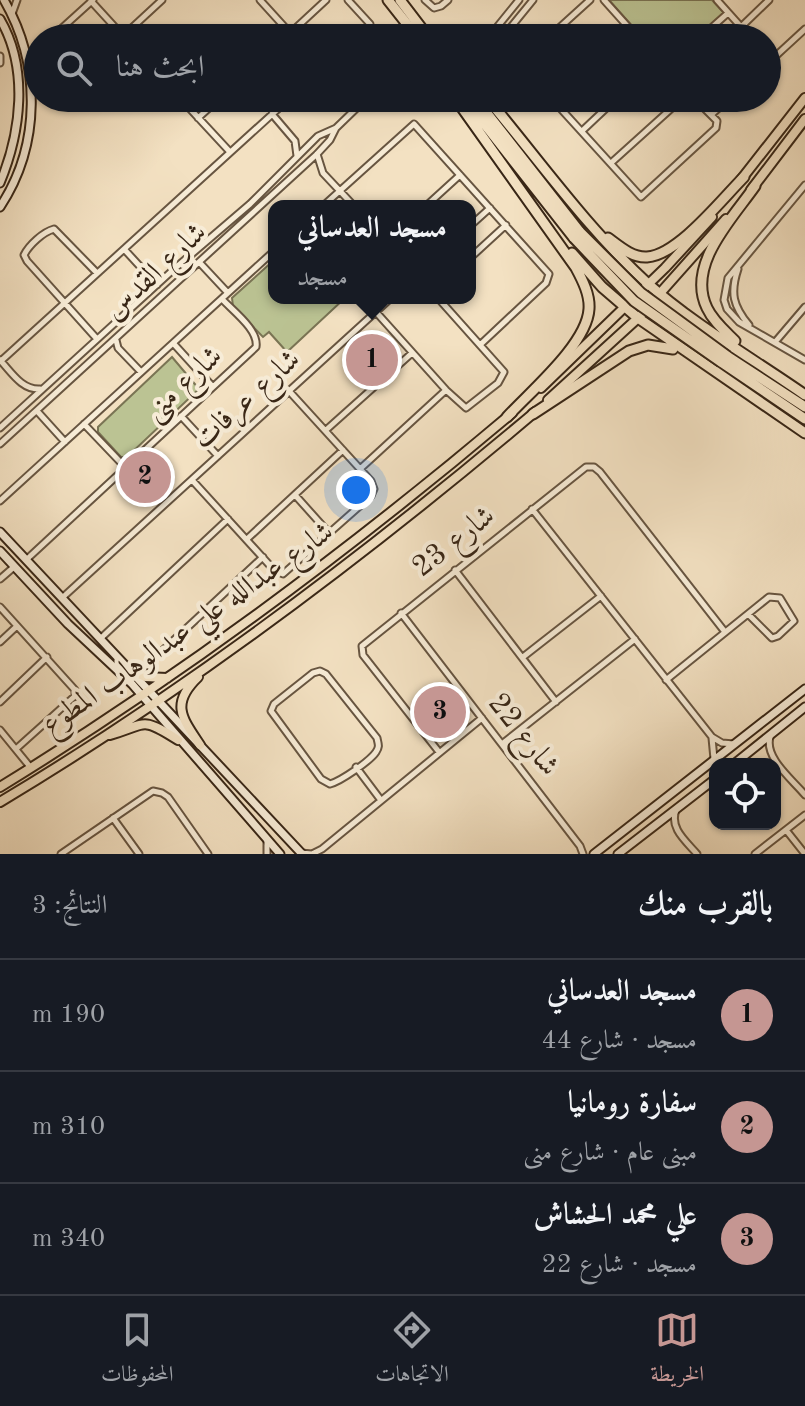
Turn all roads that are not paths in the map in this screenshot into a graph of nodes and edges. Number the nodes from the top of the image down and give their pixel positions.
1 (4, 0) edge
2 (17, 0) edge
3 (162, 0) edge
4 (260, 0) edge
5 (326, 0) edge
6 (348, 0) edge
7 (388, 0) edge
8 (400, 0) edge
9 (425, 0) edge
10 (448, 0) edge
11 (519, 0) edge
12 (533, 0) edge
13 (590, 0) edge
14 (604, 0) edge
15 (717, 0) edge
16 (769, 0) edge
17 (92, 1) edge
18 (728, 13) junction
19 (12, 14) junction
20 (2, 22) edge
21 (16, 23) junction
22 (67, 24) edge
23 (112, 24) edge
24 (137, 24) edge
25 (282, 24) edge
26 (300, 24) edge
27 (370, 24) edge
28 (411, 24) edge
29 (415, 24) edge
30 (500, 24) edge
31 (513, 24) edge
32 (563, 24) edge
33 (624, 24) edge
34 (716, 24) edge
35 (738, 24) edge
36 (744, 24) edge
37 (805, 29) edge
38 (22, 36) junction
39 (10, 41) junction
40 (24, 42) edge
41 (781, 49) edge
42 (0, 56) edge
43 (0, 63) edge
44 (19, 86) junction
45 (24, 90) edge
46 (805, 98) edge
47 (30, 112) edge
48 (193, 112) edge
49 (205, 112) edge
50 (274, 112) edge
51 (353, 112) edge
52 (465, 112) edge
53 (476, 112) edge
54 (485, 112) edge
55 (499, 112) edge
56 (564, 112) edge
57 (602, 112) edge
58 (667, 112) edge
59 (708, 112) edge
60 (714, 112) edge
61 (272, 114) junction
62 (711, 115) junction
63 (198, 118) junction
64 (805, 119) edge
65 (336, 128) junction
66 (582, 131) junction
67 (318, 136) junction
68 (295, 141) junction
69 (308, 145) junction
70 (326, 145) junction
71 (230, 152) junction
72 (317, 154) junction
73 (297, 156) junction
74 (611, 163) junction
75 (288, 165) junction
76 (7, 167) junction
77 (303, 167) junction
78 (19, 169) junction
79 (323, 173) junction
80 (296, 174) junction
81 (460, 175) junction
82 (744, 177) junction
83 (0, 183) edge
84 (805, 185) edge
85 (755, 186) junction
86 (340, 191) junction
87 (330, 200) edge
88 (348, 200) edge
89 (433, 200) edge
90 (250, 204) junction
91 (0, 207) edge
92 (490, 208) junction
93 (256, 210) junction
94 (541, 218) junction
95 (476, 221) edge
96 (506, 225) junction
97 (593, 227) junction
98 (577, 235) junction
99 (211, 239) junction
100 (217, 247) junction
101 (124, 249) junction
102 (476, 252) edge
103 (268, 256) edge
104 (200, 263) junction
105 (626, 263) junction
106 (173, 270) junction
107 (97, 273) junction
108 (182, 279) junction
109 (649, 284) junction
110 (157, 285) junction
111 (602, 287) junction
112 (228, 293) junction
113 (660, 293) junction
114 (222, 299) junction
115 (65, 302) junction
116 (385, 304) edge
117 (444, 304) edge
118 (134, 306) junction
119 (805, 307) edge
120 (624, 308) junction
121 (376, 312) junction
122 (685, 312) junction
123 (125, 313) junction
124 (143, 314) junction
125 (638, 318) junction
126 (134, 323) junction
127 (97, 339) junction
128 (664, 339) junction
129 (116, 340) junction
130 (776, 341) junction
131 (173, 343) junction
132 (481, 344) junction
133 (108, 346) junction
134 (118, 348) junction
135 (412, 353) junction
136 (724, 359) junction
137 (0, 360) edge
138 (755, 360) junction
139 (805, 360) edge
140 (70, 364) junction
141 (708, 367) junction
142 (62, 371) junction
143 (141, 372) junction
144 (79, 373) junction
145 (71, 381) junction
146 (22, 385) junction
147 (213, 387) junction
148 (41, 389) junction
149 (446, 390) junction
150 (289, 391) junction
151 (805, 395) edge
152 (26, 403) junction
153 (805, 407) edge
154 (37, 411) junction
155 (533, 414) junction
156 (181, 416) junction
157 (507, 417) junction
158 (805, 419) edge
159 (84, 424) junction
160 (3, 426) edge
161 (326, 430) junction
162 (14, 431) junction
163 (805, 435) edge
164 (65, 442) junction
165 (0, 444) edge
166 (343, 450) junction
167 (218, 456) junction
168 (126, 468) junction
169 (360, 469) junction
170 (192, 480) junction
171 (295, 495) junction
172 (0, 501) edge
173 (532, 509) junction
174 (228, 519) junction
175 (329, 533) junction
176 (1, 536) edge
177 (247, 539) junction
178 (12, 545) junction
179 (1, 553) edge
180 (263, 557) junction
181 (26, 560) junction
182 (14, 567) junction
183 (455, 570) junction
184 (0, 579) edge
185 (601, 596) junction
186 (62, 599) junction
187 (0, 607) edge
188 (401, 613) junction
189 (748, 614) junction
190 (77, 615) junction
191 (68, 624) junction
192 (17, 626) junction
193 (725, 632) junction
194 (99, 639) junction
195 (635, 639) junction
196 (0, 642) edge
197 (47, 657) junction
198 (523, 657) junction
199 (217, 660) junction
200 (146, 666) dead end
201 (128, 669) junction
202 (175, 675) junction
203 (666, 680) junction
204 (805, 689) edge
205 (146, 694) junction
206 (793, 698) junction
207 (0, 702) edge
208 (556, 702) junction
209 (152, 703) junction
210 (803, 709) edge
211 (482, 718) junction
212 (0, 730) edge
213 (771, 735) junction
214 (101, 737) junction
215 (712, 737) junction
216 (178, 740) junction
217 (502, 744) junction
218 (734, 744) junction
219 (200, 745) junction
220 (16, 749) junction
221 (751, 751) junction
222 (439, 752) junction
223 (771, 754) junction
224 (714, 758) edge
225 (716, 758) edge
226 (742, 758) edge
227 (709, 764) edge
228 (356, 767) junction
229 (31, 768) junction
230 (709, 784) edge
231 (0, 787) edge
232 (805, 795) edge
233 (380, 799) junction
234 (252, 801) junction
235 (0, 802) edge
236 (677, 809) junction
237 (242, 810) junction
238 (805, 815) edge
239 (113, 818) junction
240 (632, 824) junction
241 (657, 824) junction
242 (675, 826) junction
243 (786, 830) junction
244 (615, 837) junction
245 (639, 838) junction
246 (267, 839) junction
247 (580, 846) junction
248 (626, 848) junction
249 (71, 851) edge
250 (597, 851) edge
251 (321, 852) edge
252 (61, 854) edge
253 (139, 854) edge
254 (208, 854) edge
255 (267, 854) edge
256 (280, 854) edge
257 (302, 854) edge
258 (583, 854) edge
259 (618, 854) edge
260 (697, 854) edge
261 (755, 854) edge
262 (805, 854) edge

1 - 19 main road
2 - 19 street
3 - 24 street
4 - 25 street
5 - 26 street
6 - 27 street
7 - 28 highway
8 - 29 highway
9 - 10 street
11 - 30 street
12 - 31 street
13 - 32 street
14 - 33 street
15 - 18 street
16 - 36 street
17 - 22 street
17 - 23 street
18 - 34 street
18 - 35 street
19 - 21 main road
20 - 21 main road
20 - 39 main road
21 - 38 main road
37 - 41 street
38 - 39 main road
38 - 40 main road
39 - 44 main road
42 - 43 street
44 - 45 main road
44 - 76 main road
46 - 82 main road, شارع عبدالله علي عبدالوهاب المطوع
47 - 78 main road
48 - 63 street
49 - 63 street
50 - 61 street
51 - 65 street, شارع القدس
52 - 94 highway
53 - 98 highway
54 - 98 highway
55 - 97 highway
56 - 66 street
57 - 66 street
58 - 74 street
59 - 62 street
60 - 62 street
61 - 68 street
61 - 71 street
62 - 74 street
63 - 71 street
64 - 85 main road, شارع عبدالله علي عبدالوهاب المطوع
65 - 67 street, شارع القدس
65 - 70 street, شارع القدس
66 - 74 street
67 - 69 street, شارع القدس
67 - 70 street
68 - 69 street
68 - 73 street
69 - 73 street, شارع القدس
70 - 72 street, شارع القدس
71 - 101 street
72 - 77 street, شارع القدس
72 - 79 street
73 - 75 street, شارع القدس
75 - 80 street
75 - 90 street, شارع القدس
76 - 78 main road
76 - 83 main road
77 - 79 street
77 - 80 street, شارع القدس
78 - 91 main road
79 - 86 street
80 - 93 street, شارع القدس
81 - 86 street
81 - 89 street
81 - 92 street
82 - 97 highway
82 - 109 main road, شارع عبدالله علي عبدالوهاب المطوع
84 - 130 street
85 - 113 main road, شارع عبدالله علي عبدالوهاب المطوع
85 - 138 highway
86 - 87 street
86 - 88 street
90 - 93 street
90 - 99 street, شارع القدس
92 - 95 street
92 - 96 street
93 - 100 street, شارع القدس
94 - 111 highway
94 - 157 highway
96 - 102 street
96 - 132 street
97 - 105 highway
98 - 136 highway, bridge
99 - 100 street
99 - 106 street, شارع القدس
100 - 104 street, شارع القدس
101 - 107 street
101 - 110 street
103 - 112 street
104 - 108 street, شارع القدس
104 - 112 street
105 - 109 highway
105 - 111 highway
106 - 108 street
106 - 110 street, شارع القدس
107 - 115 street
107 - 115 street
108 - 124 street, شارع القدس
109 - 113 highway
109 - 120 main road, شارع عبدالله علي عبدالوهاب المطوع
110 - 118 street, شارع القدس
111 - 120 highway
112 - 114 street
113 - 122 highway
113 - 125 main road, شارع عبدالله علي عبدالوهاب المطوع
114 - 131 street
114 - 147 street, شارع منى
115 - 127 street
115 - 137 street
116 - 121 street, شارع عرفات
117 - 132 street
118 - 123 street, شارع القدس
118 - 124 street
119 - 130 street
120 - 125 highway
120 - 157 main road, شارع عبدالله علي عبدالوهاب المطوع
121 - 135 street
121 - 150 street, شارع عرفات
122 - 128 highway
122 - 138 highway
123 - 126 street
123 - 127 street, شارع القدس
124 - 126 street, شارع القدس
125 - 128 highway
125 - 155 main road, شارع عبدالله علي عبدالوهاب المطوع
126 - 129 street, شارع القدس
127 - 140 street, شارع القدس
128 - 141 highway
129 - 133 street, شارع القدس
129 - 134 street
130 - 139 street
131 - 143 street
131 - 147 street
132 - 149 street
133 - 134 street
133 - 144 street, شارع القدس
134 - 143 street
135 - 149 street
135 - 161 street
136 - 153 highway
136 - 158 highway
137 - 146 street
138 - 151 highway
140 - 142 street, شارع القدس
140 - 144 street
141 - 155 highway
141 - 163 highway
142 - 145 street
142 - 148 street, شارع القدس
143 - 159 street
144 - 145 street, شارع القدس
145 - 154 street, شارع القدس
146 - 148 street
146 - 152 street
147 - 156 street, شارع منى
148 - 152 street, شارع القدس
149 - 169 street
150 - 161 street
150 - 167 street, شارع عرفات
152 - 160 street, شارع القدس
154 - 162 street, شارع القدس
154 - 164 street
155 - 199 main road, شارع عبدالله علي عبدالوهاب المطوع
156 - 167 street
156 - 168 street, شارع منى
157 - 202 main road, شارع عبدالله علي عبدالوهاب المطوع
159 - 164 street
159 - 168 street
160 - 162 street
161 - 166 street
162 - 165 street, شارع القدس
164 - 172 street
166 - 169 street
166 - 171 street
167 - 170 street, شارع عرفات
168 - 181 street, شارع منى
169 - 175 street
170 - 174 street
170 - 186 street, شارع عرفات
171 - 175 street
171 - 177 street
173 - 183 street, شارع 23
173 - 185 street
173 - 193 street, شارع 23
174 - 177 street
174 - 194 street
175 - 180 street
176 - 178 main road
177 - 180 street
178 - 179 main road
178 - 181 main road
179 - 182 main road
180 - 200 street
181 - 186 main road
182 - 184 street
182 - 191 main road
183 - 188 street, شارع 23
183 - 198 street
185 - 195 street
185 - 198 street
186 - 190 main road
187 - 192 street
188 - 211 street, شارع 22
188 - 222 street, شارع 23
189 - 189 street
189 - 193 street
190 - 191 main road
190 - 194 main road
191 - 205 main road
192 - 196 street
192 - 197 street
193 - 203 street
194 - 201 main road
195 - 203 street
195 - 208 street
197 - 207 street
197 - 220 street
198 - 208 street
199 - 209 main road, شارع عبدالله علي عبدالوهاب المطوع
199 - 219 main road
201 - 202 main road
201 - 205 main road
202 - 205 main road, شارع عبدالله علي عبدالوهاب المطوع
203 - 215 street
204 - 206 main road
205 - 209 main road
205 - 229 main road, شارع عبدالله علي عبدالوهاب المطوع
206 - 210 main road
206 - 218 main road
208 - 217 street
209 - 214 main road, شارع عبدالله علي عبدالوهاب المطوع
209 - 216 main road
209 - 219 main road
210 - 213 main road
211 - 217 street, شارع 22
211 - 222 street
212 - 220 street
213 - 221 main road
213 - 223 street
214 - 216 main road
214 - 235 main road, شارع عبدالله علي عبدالوهاب المطوع
215 - 218 street
215 - 224 street
216 - 237 main road
217 - 247 street, شارع 22
218 - 225 main road
219 - 234 main road
220 - 229 street
221 - 223 street
221 - 226 main road
222 - 233 street
223 - 232 street
227 - 240 main road
228 - 228 street
228 - 233 street
229 - 231 main road, شارع عبدالله علي عبدالوهاب المطوع
230 - 236 main road
233 - 251 street
234 - 237 main road
234 - 257 main road
236 - 241 main road
236 - 242 street
237 - 246 main road
238 - 243 street
239 - 249 street
239 - 253 street
239 - 254 street
240 - 244 main road
240 - 245 main road
241 - 242 street
241 - 245 main road
242 - 260 street
243 - 261 street
243 - 262 street
244 - 248 main road
244 - 250 main road
245 - 248 main road
246 - 255 street
246 - 256 main road
247 - 250 street
247 - 258 street, شارع 22
248 - 259 main road
249 - 252 street
251 - 257 street

